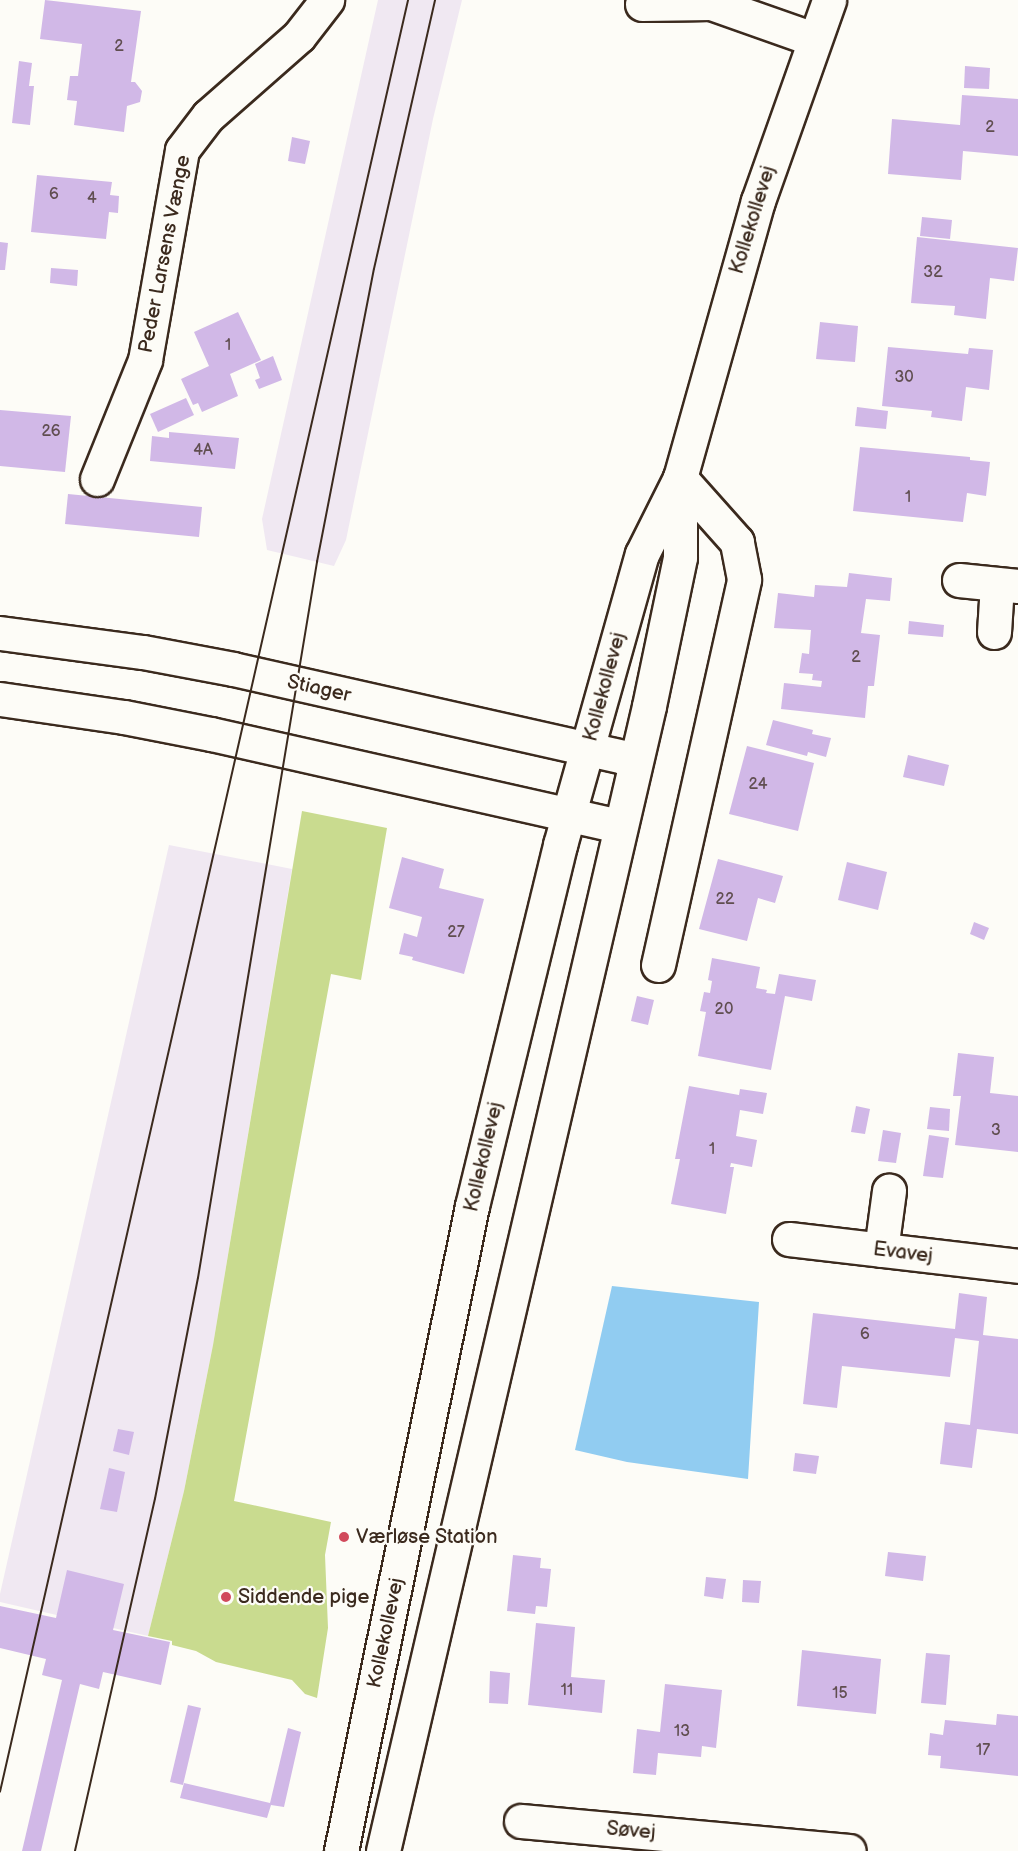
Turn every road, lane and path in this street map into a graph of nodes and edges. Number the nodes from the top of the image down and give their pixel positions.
1 (829, 0) edge
2 (320, 2) edge
3 (642, 4) dead end
4 (813, 39) junction
5 (680, 478) junction
6 (98, 479) dead end
7 (959, 580) dead end
8 (1008, 585) edge
9 (994, 632) dead end
10 (0, 633) edge
11 (0, 699) edge
12 (588, 750) junction
13 (636, 760) junction
14 (569, 814) junction
15 (620, 826) junction
16 (658, 964) dead end
17 (889, 1191) dead end
18 (789, 1239) dead end
19 (881, 1250) junction
20 (1018, 1266) edge
21 (521, 1821) dead end
22 (341, 1851) edge
23 (383, 1851) edge
24 (849, 1851) edge

1 - 4 street, Kollekollevej
2 - 6 street, Peder Larsens Vænge
3 - 4 street
4 - 5 street, Kollekollevej
5 - 12 street, Kollekollevej
5 - 13 street, Kollekollevej
5 - 16 street
7 - 8 street
8 - 9 street
10 - 12 street, Stiager
11 - 14 street
12 - 13 street, Stiager
12 - 14 street, Kollekollevej
13 - 15 street, Kollekollevej
14 - 15 street
14 - 22 street, Kollekollevej
15 - 23 street, Kollekollevej
17 - 19 street
18 - 19 street, Evavej
19 - 20 street, Evavej
21 - 24 street, Søvej

